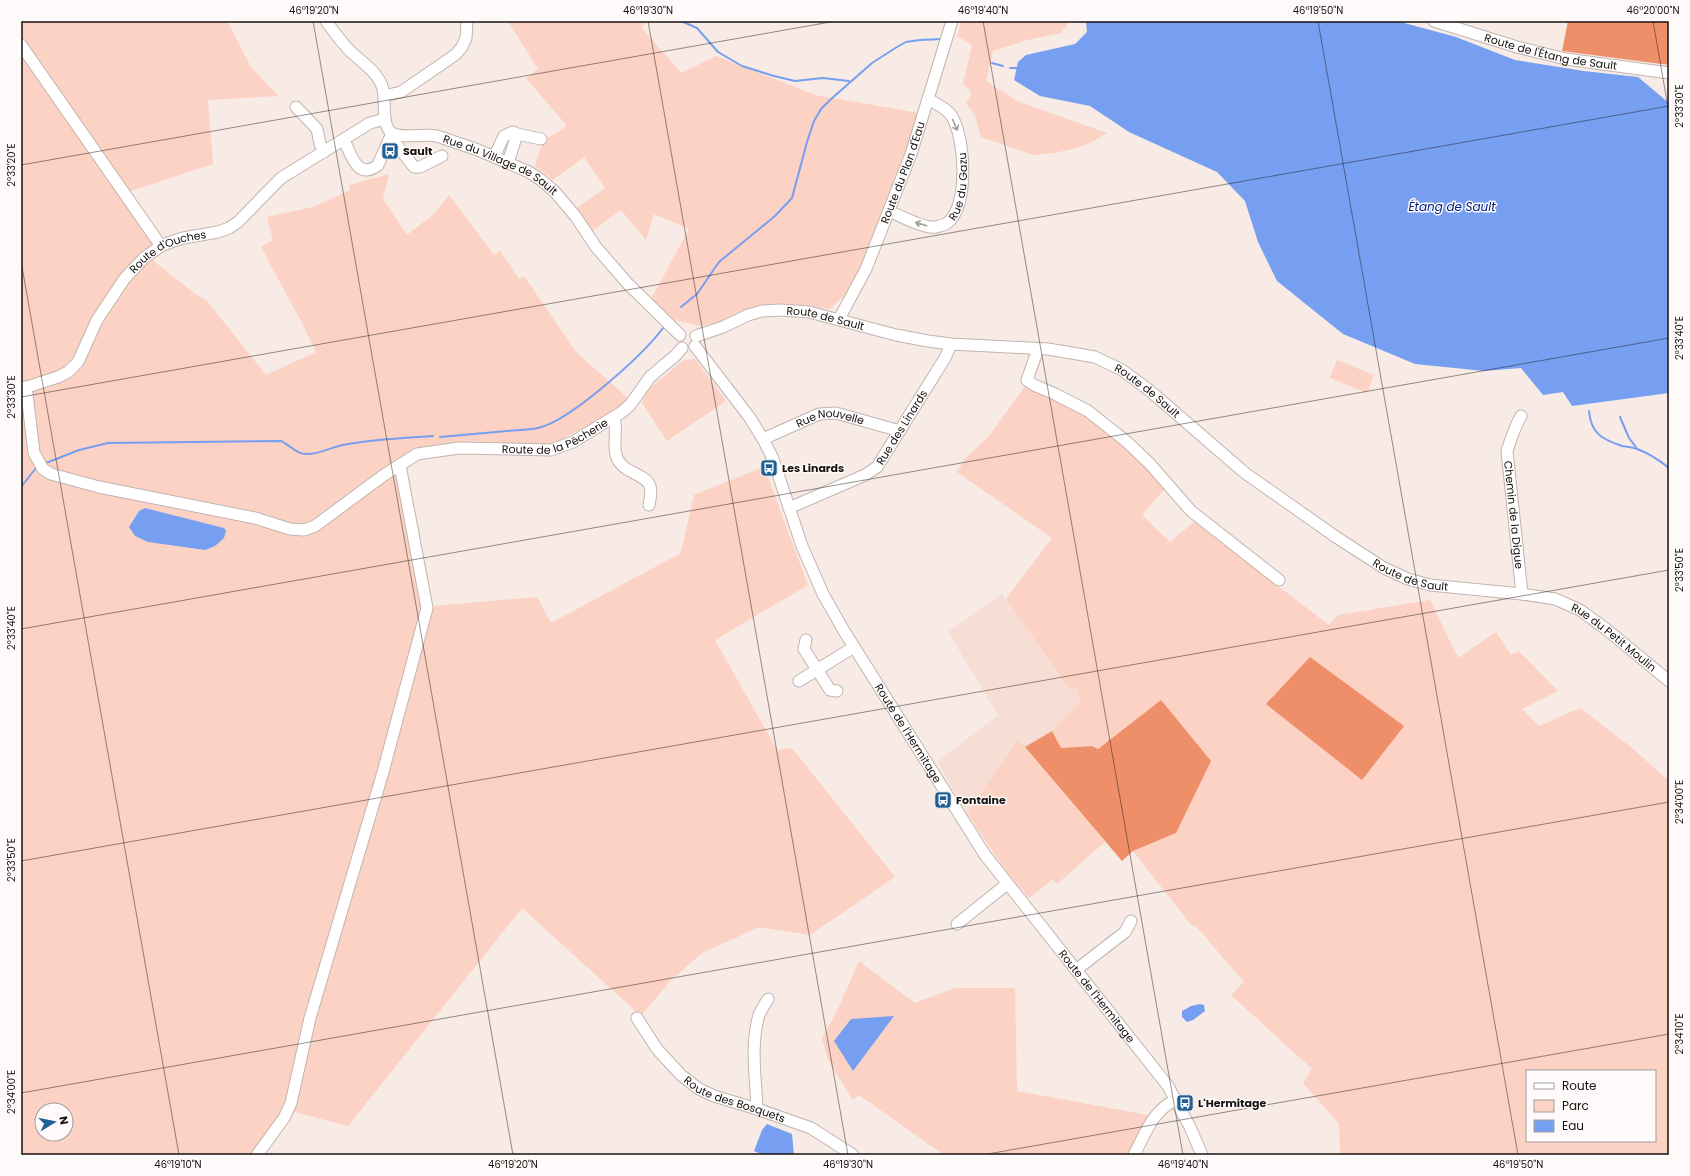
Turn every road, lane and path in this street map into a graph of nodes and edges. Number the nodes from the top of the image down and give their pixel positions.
1 (326, 21) edge
2 (467, 21) edge
3 (952, 21) edge
4 (1434, 21) edge
5 (21, 45) edge
6 (1669, 73) edge
7 (384, 96) junction
8 (928, 99) junction
9 (296, 107) dead end
10 (385, 119) junction
11 (517, 134) junction
12 (390, 137) junction
13 (541, 139) dead end
14 (344, 140) junction
15 (324, 152) junction
16 (442, 156) dead end
17 (494, 157) junction
18 (508, 163) junction
19 (889, 211) junction
20 (161, 246) junction
21 (839, 319) junction
22 (680, 335) junction
23 (696, 341) junction
24 (951, 344) junction
25 (682, 348) junction
26 (1038, 349) junction
27 (23, 388) edge
28 (1521, 416) dead end
29 (614, 417) junction
30 (900, 431) junction
31 (763, 439) junction
32 (400, 465) junction
33 (649, 505) dead end
34 (789, 508) junction
35 (1279, 580) dead end
36 (1522, 594) junction
37 (1555, 599) joint
38 (806, 640) dead end
39 (854, 647) junction
40 (818, 670) junction
41 (799, 681) dead end
42 (1669, 681) edge
43 (837, 691) dead end
44 (1007, 884) junction
45 (1132, 921) dead end
46 (956, 924) dead end
47 (1076, 970) junction
48 (768, 999) dead end
49 (637, 1018) dead end
50 (1176, 1099) junction
51 (757, 1109) junction
52 (257, 1155) edge
53 (853, 1155) edge
54 (1134, 1155) edge
55 (1202, 1155) edge

1 - 7 street
2 - 7 street
3 - 8 street, Route du Plan d'Eau
4 - 6 street, Route de l'Étang de Sault
5 - 20 street
7 - 10 street
8 - 19 street, Route du Plan d'Eau
8 -> 19 street, Rue du Gazu
9 - 15 street
10 - 12 street
10 - 14 street, Route d'Ouches
11 - 13 street
11 - 17 street
11 - 18 street
12 - 14 street
12 - 16 street
12 - 17 street, Rue du Village de Sault
14 - 15 street, Route d'Ouches
15 - 20 street, Route d'Ouches
17 - 18 street, Rue du Village de Sault
18 - 22 street, Rue du Village de Sault
19 - 21 street, Route du Plan d'Eau
20 - 27 street, Route d'Ouches
21 - 23 street, Route de Sault
21 - 24 street, Route de Sault
22 - 23 street
22 - 25 street
23 - 25 street
23 - 31 street, Route de l'Hermitage
24 - 26 street, Route de Sault
24 - 30 street, Rue des Linards
25 - 29 street, Route de la Pêcherie
26 - 35 street
26 - 36 street, Route de Sault
27 - 32 street, Route de la Pêcherie
28 - 36 street, Chemin de la Digue
29 - 32 street, Route de la Pêcherie
29 - 33 street
30 - 31 street, Rue Nouvelle
30 - 34 street, Rue des Linards
31 - 34 street, Route de l'Hermitage
32 - 52 street
34 - 39 street, Route de l'Hermitage
36 - 37 street, Route de Sault
37 - 42 street, Rue du Petit Moulin
38 - 40 street
39 - 40 street
39 - 44 street, Route de l'Hermitage
40 - 41 street
40 - 43 street
44 - 46 street
44 - 47 street, Route de l'Hermitage
45 - 47 street
47 - 50 street, Route de l'Hermitage
48 - 51 street
49 - 51 street, Route des Bosquets
50 - 54 street
50 - 55 street, Route de l'Hermitage
51 - 53 street, Route des Bosquets

